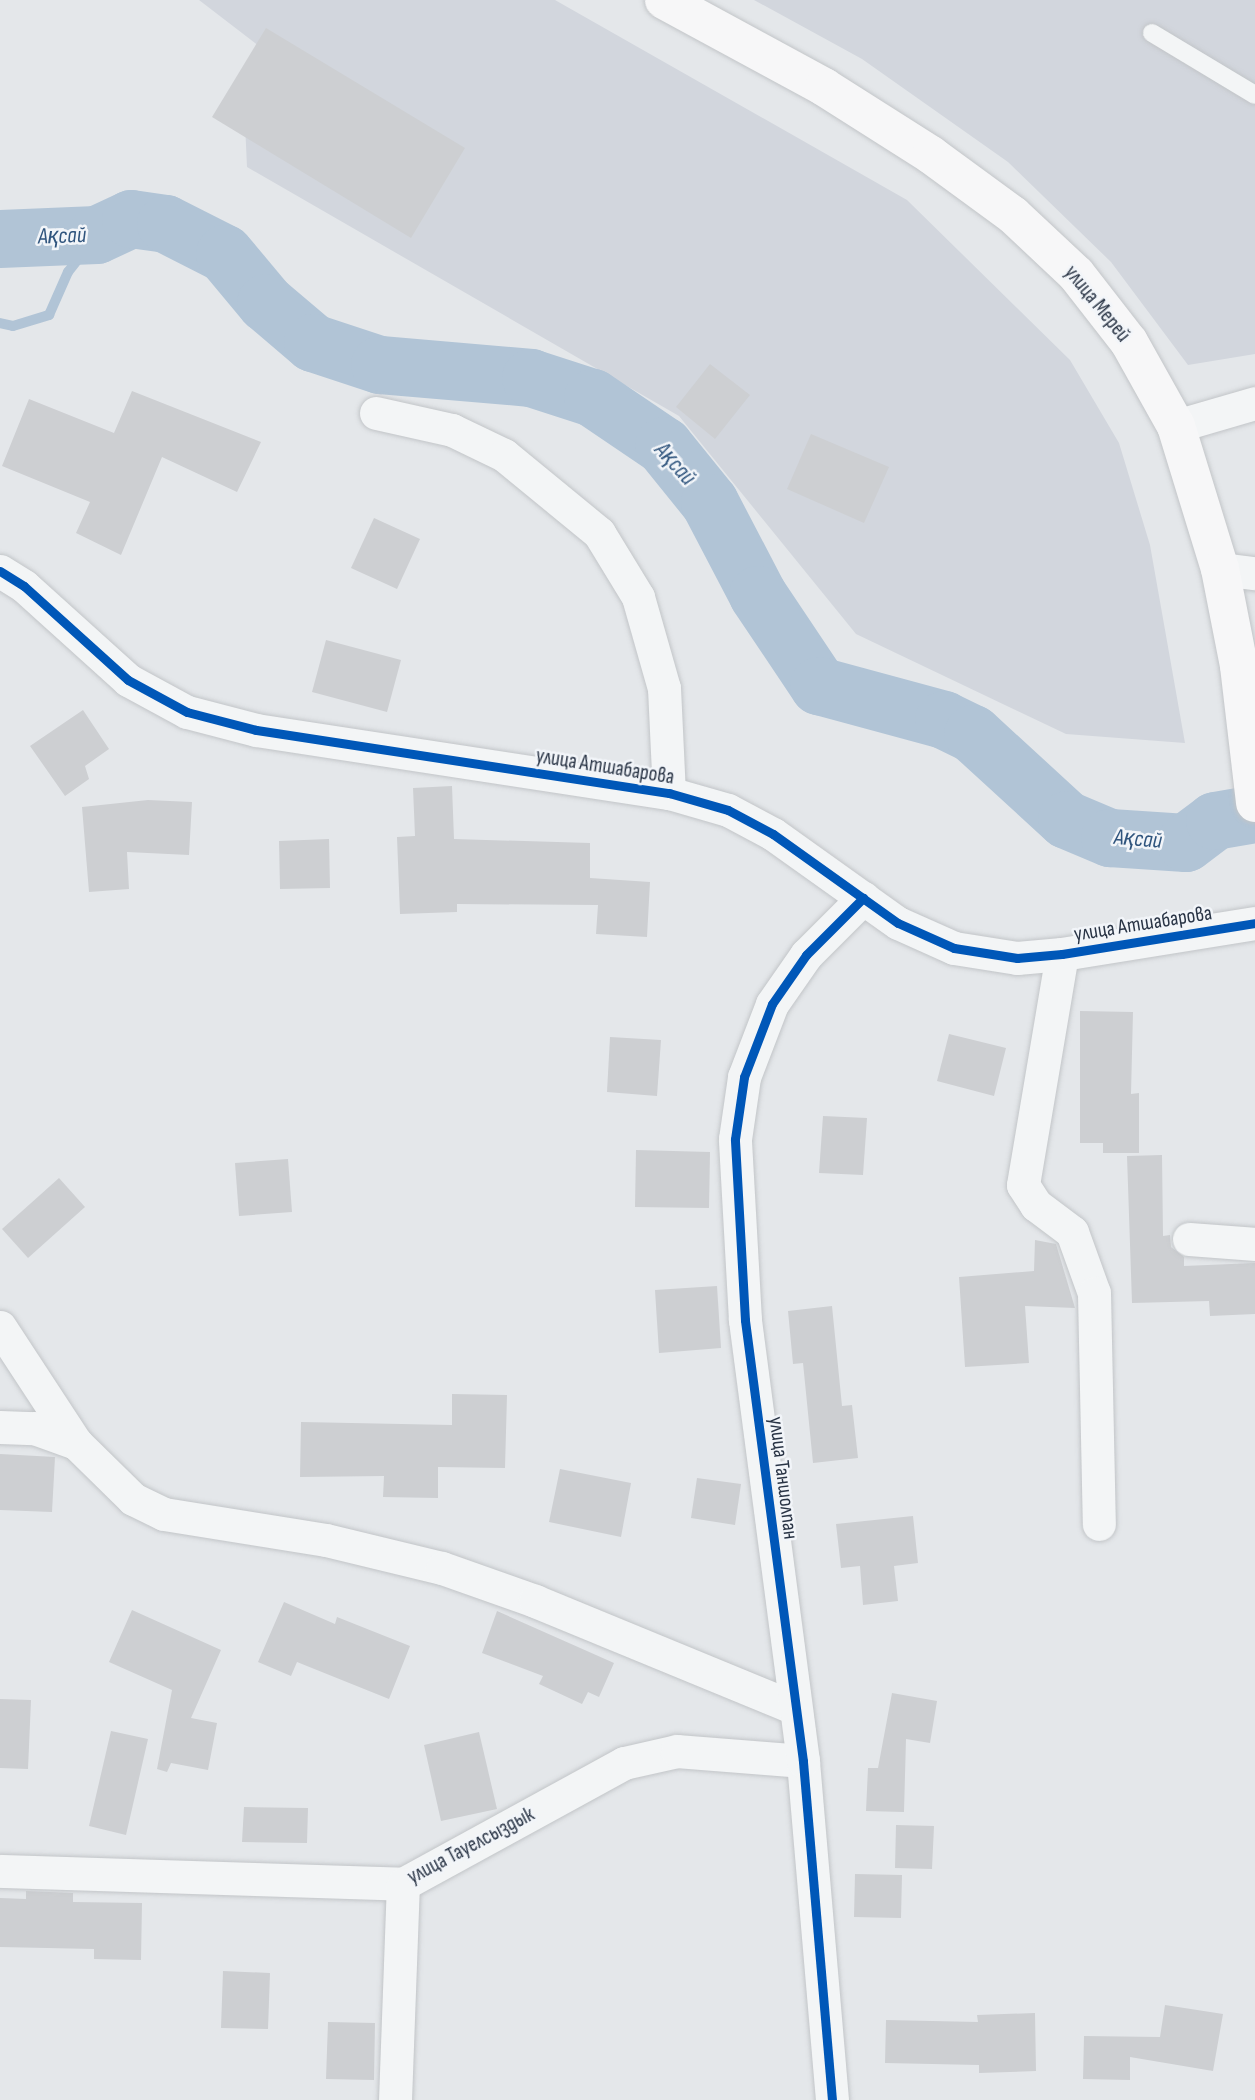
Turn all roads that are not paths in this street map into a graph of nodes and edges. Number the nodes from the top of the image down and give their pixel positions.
1 (664, 0) edge
2 (1152, 33) dead end
3 (1255, 95) edge
4 (1255, 403) edge
5 (376, 414) dead end
6 (1176, 425) junction
7 (0, 571) edge
8 (1238, 571) edge
9 (1247, 666) edge
10 (669, 793) junction
11 (1255, 803) edge
12 (863, 898) junction
13 (1255, 923) edge
14 (1062, 954) junction
15 (1189, 1239) dead end
16 (1255, 1244) edge
17 (0, 1327) edge
18 (0, 1427) edge
19 (76, 1443) junction
20 (1099, 1524) dead end
21 (795, 1708) junction
22 (803, 1761) junction
23 (0, 1871) edge
24 (403, 1884) junction
25 (395, 2100) edge
26 (832, 2100) edge

1 - 6 main road, улица Мерей
2 - 3 lane
4 - 6 street
5 - 10 street
6 - 8 main road, улица Мерей
7 - 10 street, улица Атшабарова
8 - 9 main road, улица Мерей
9 - 11 main road, улица Мерей
10 - 12 street, улица Атшабарова
12 - 14 street, улица Атшабарова
12 - 21 street, улица Таншолпан
13 - 14 street, улица Атшабарова
14 - 20 street
15 - 16 street
17 - 19 street
18 - 19 street
19 - 21 street
21 - 22 street, улица Таншолпан
22 - 24 street, улица Тауелсыздык
22 - 26 street, улица Таншолпан
23 - 24 street, улица Тауелсыздык
24 - 25 street

